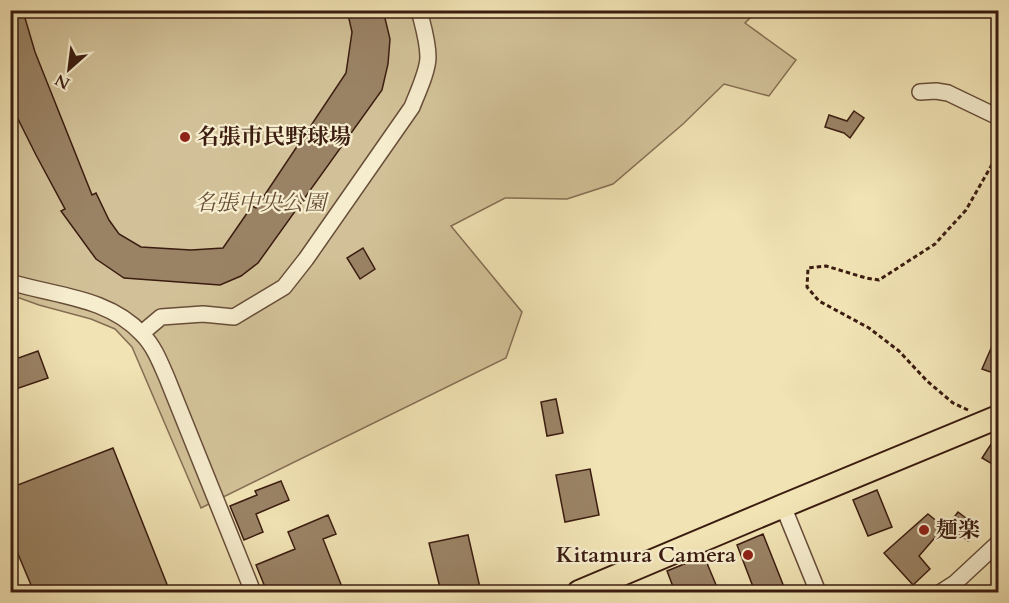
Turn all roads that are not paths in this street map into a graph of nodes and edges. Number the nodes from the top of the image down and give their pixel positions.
1 (419, 10) edge
2 (920, 92) dead end
3 (999, 117) edge
4 (10, 282) edge
5 (142, 333) junction
6 (996, 421) edge
7 (783, 506) junction
8 (998, 546) edge
9 (253, 592) edge
10 (579, 592) edge
11 (818, 592) edge
12 (941, 592) edge

1 - 5 street
2 - 3 street
4 - 5 street
5 - 9 street
6 - 7 highway
7 - 10 highway
7 - 11 street
8 - 12 street

